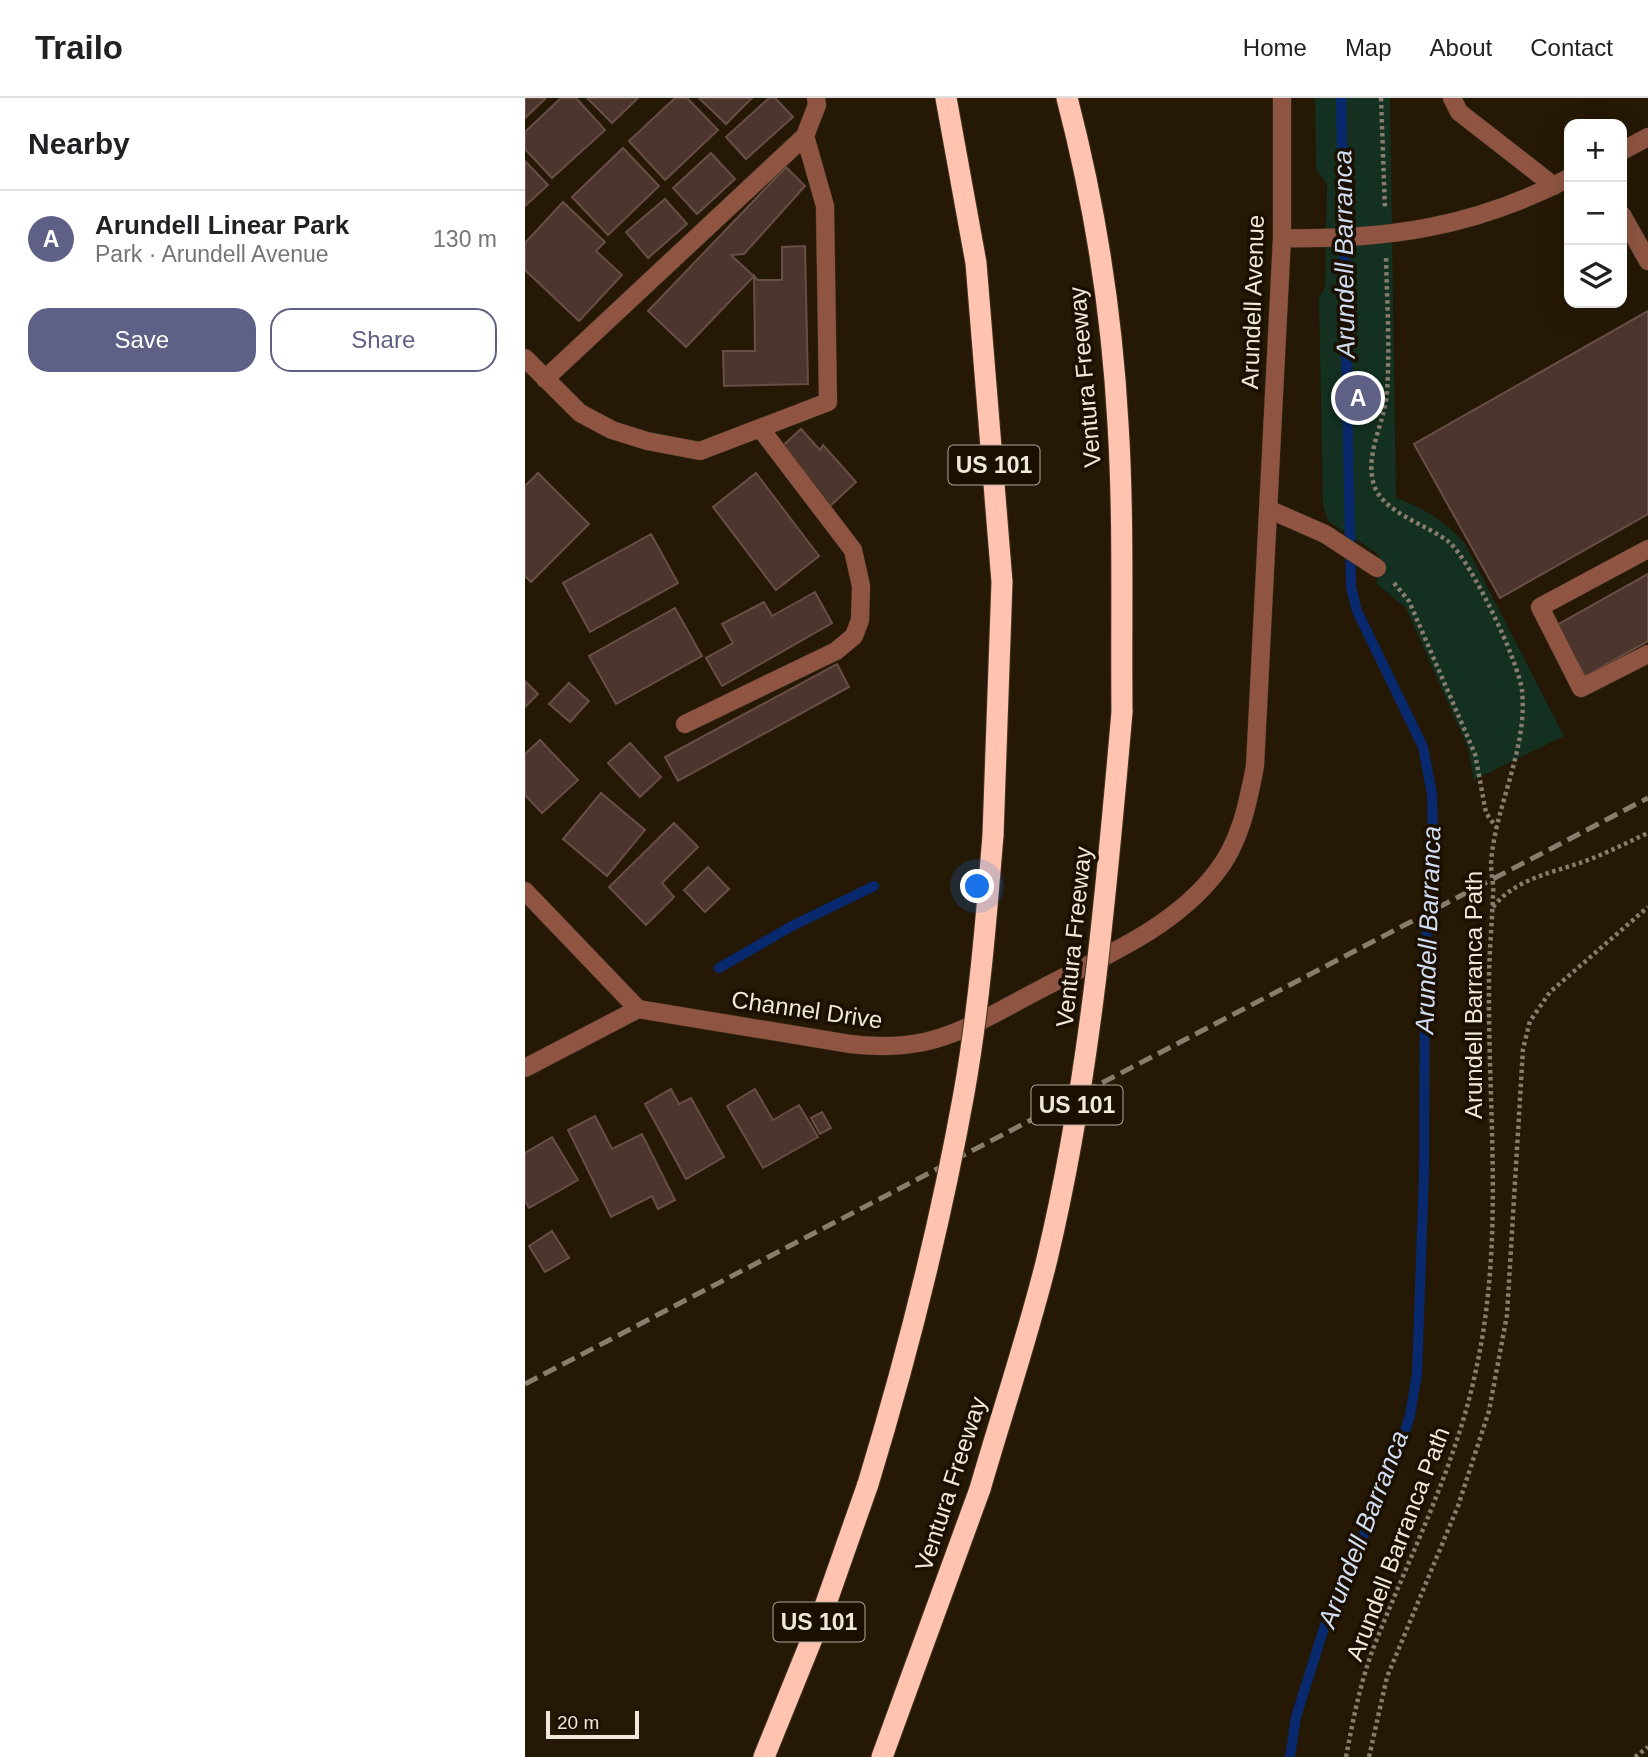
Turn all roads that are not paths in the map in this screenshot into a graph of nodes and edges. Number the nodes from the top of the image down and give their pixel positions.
1 (816, 98) edge
2 (946, 98) edge
3 (1067, 98) edge
4 (1282, 98) edge
5 (1453, 98) edge
6 (805, 136) junction
7 (1648, 137) edge
8 (1627, 148) edge
9 (1562, 182) edge
10 (1627, 224) edge
11 (1282, 238) junction
12 (1648, 261) edge
13 (525, 358) edge
14 (545, 379) junction
15 (760, 428) junction
16 (1268, 509) junction
17 (1648, 549) edge
18 (1377, 568) road end
19 (1648, 654) edge
20 (685, 724) dead end
21 (1217, 873) joint
22 (525, 891) edge
23 (638, 1009) junction
24 (525, 1068) edge
25 (764, 1757) edge
26 (882, 1757) edge

1 - 6 street
2 - 25 highway, US 101, bridge
3 - 26 highway, Ventura Freeway / US 101, bridge
4 - 11 street, Arundell Avenue
5 - 9 street
6 - 14 street
6 - 15 street
7 - 8 street
9 - 11 street
10 - 12 street
11 - 16 street, Arundell Avenue
13 - 14 street
14 - 15 street
15 - 20 street
16 - 18 street
16 - 21 street, Arundell Avenue
17 - 19 street
21 - 23 street, Channel Drive
22 - 23 street
23 - 24 street

